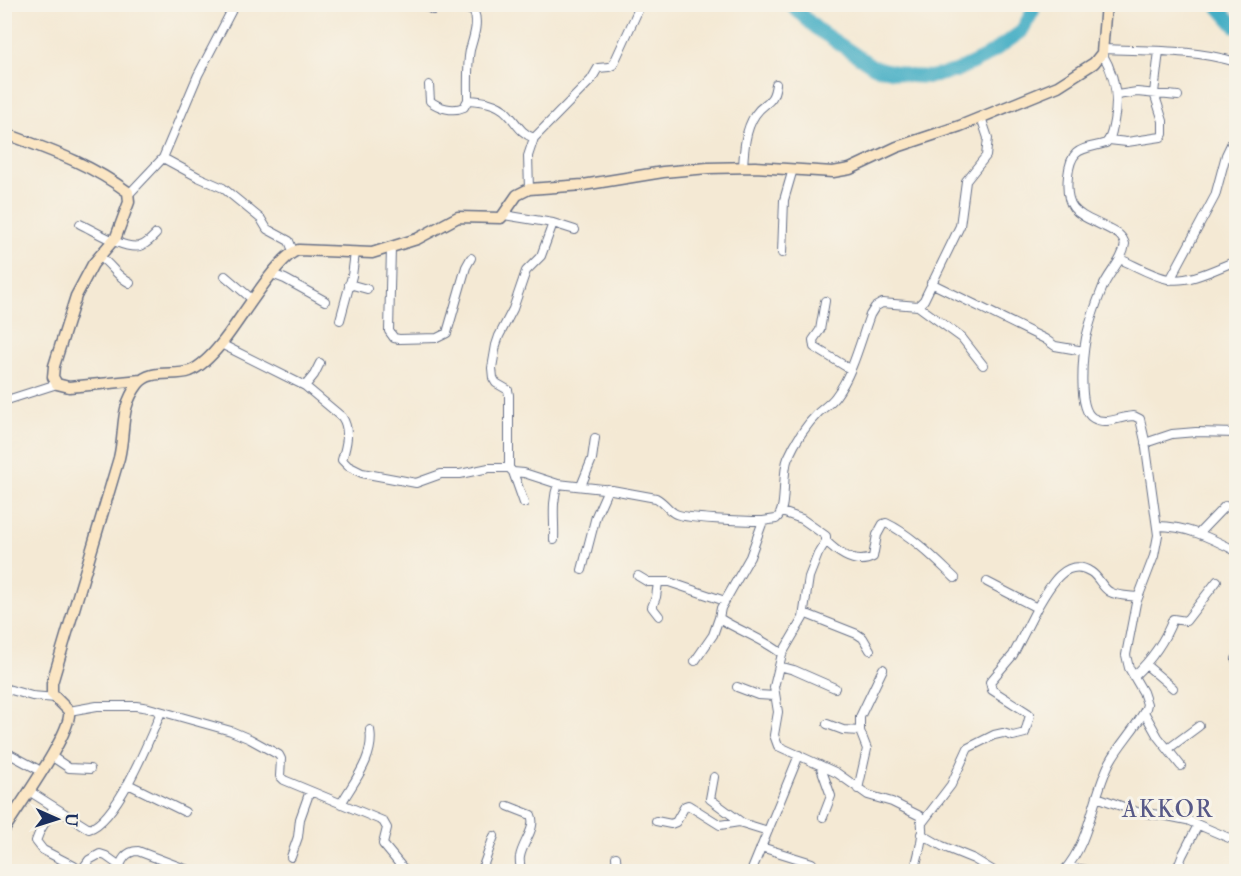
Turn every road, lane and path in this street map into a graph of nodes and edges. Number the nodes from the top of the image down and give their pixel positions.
1 (235, 4) edge
2 (422, 4) edge
3 (641, 4) edge
4 (1106, 4) edge
5 (1103, 51) junction
6 (1159, 51) junction
7 (1236, 63) edge
8 (776, 84) dead end
9 (429, 85) dead end
10 (1154, 93) junction
11 (1117, 95) junction
12 (1178, 96) dead end
13 (468, 99) junction
14 (981, 117) junction
15 (4, 133) edge
16 (1236, 134) edge
17 (534, 138) junction
18 (1109, 140) junction
19 (164, 158) junction
20 (743, 167) junction
21 (794, 169) junction
22 (529, 189) junction
23 (129, 194) junction
24 (504, 215) junction
25 (553, 223) junction
26 (80, 224) dead end
27 (575, 230) dead end
28 (156, 234) dead end
29 (113, 241) junction
30 (391, 248) junction
31 (293, 251) junction
32 (355, 253) junction
33 (782, 253) dead end
34 (99, 256) junction
35 (471, 258) dead end
36 (1120, 259) junction
37 (1236, 261) edge
38 (272, 274) junction
39 (225, 276) dead end
40 (1170, 279) junction
41 (130, 283) dead end
42 (932, 283) junction
43 (349, 284) junction
44 (367, 289) dead end
45 (253, 300) junction
46 (325, 301) dead end
47 (825, 302) dead end
48 (918, 306) junction
49 (340, 320) dead end
50 (221, 344) junction
51 (1084, 351) junction
52 (320, 363) dead end
53 (983, 364) dead end
54 (850, 369) junction
55 (141, 380) junction
56 (57, 384) junction
57 (305, 386) junction
58 (4, 401) edge
59 (1236, 433) edge
60 (595, 438) dead end
61 (1145, 442) junction
62 (511, 470) junction
63 (558, 484) junction
64 (581, 486) junction
65 (608, 489) junction
66 (524, 502) dead end
67 (1225, 506) dead end
68 (782, 512) junction
69 (763, 521) junction
70 (1157, 526) junction
71 (1199, 533) junction
72 (554, 540) dead end
73 (826, 541) junction
74 (1236, 551) edge
75 (582, 570) dead end
76 (638, 576) dead end
77 (954, 578) dead end
78 (1217, 580) dead end
79 (987, 582) dead end
80 (658, 583) junction
81 (1138, 597) junction
82 (725, 601) junction
83 (1037, 608) junction
84 (804, 613) junction
85 (659, 616) dead end
86 (719, 618) junction
87 (870, 650) dead end
88 (782, 654) junction
89 (695, 661) dead end
90 (1146, 665) junction
91 (779, 666) junction
92 (883, 669) dead end
93 (1134, 676) junction
94 (737, 687) dead end
95 (4, 688) edge
96 (835, 688) dead end
97 (1173, 688) dead end
98 (775, 696) junction
99 (56, 698) junction
100 (69, 711) junction
101 (161, 712) junction
102 (1143, 714) junction
103 (827, 724) dead end
104 (1199, 726) dead end
105 (370, 730) dead end
106 (860, 731) junction
107 (1168, 749) junction
108 (4, 751) edge
109 (799, 755) junction
110 (51, 756) junction
111 (820, 765) junction
112 (1181, 766) dead end
113 (90, 770) dead end
114 (41, 771) junction
115 (714, 777) dead end
116 (128, 784) junction
117 (858, 789) junction
118 (29, 791) junction
119 (310, 791) junction
120 (1097, 797) junction
121 (341, 804) junction
122 (54, 807) junction
123 (508, 807) dead end
124 (185, 812) dead end
125 (823, 817) dead end
126 (656, 821) dead end
127 (743, 823) junction
128 (922, 823) junction
129 (1198, 825) junction
130 (4, 830) edge
131 (768, 831) junction
132 (921, 834) junction
133 (494, 836) dead end
134 (1236, 841) edge
135 (761, 847) junction
136 (291, 857) dead end
137 (616, 857) dead end
138 (399, 863) junction
139 (812, 863) dead end
140 (4, 869) edge
141 (72, 869) edge
142 (119, 869) edge
143 (1066, 869) edge
144 (992, 870) edge
145 (81, 871) edge
146 (10, 872) edge
147 (193, 872) edge
148 (395, 872) edge
149 (409, 872) edge
150 (481, 872) edge
151 (521, 872) edge
152 (617, 872) edge
153 (751, 872) edge
154 (914, 872) edge
155 (1098, 872) edge
156 (1176, 872) edge

1 - 19 street
2 - 13 street
3 - 17 street
4 - 5 street
5 - 6 street
5 - 11 street
5 - 14 street
6 - 7 street
6 - 10 street
8 - 20 street
9 - 13 street
10 - 11 street
10 - 12 street
10 - 18 street
11 - 18 street
13 - 17 street
14 - 21 street
14 - 42 street
15 - 23 street
16 - 40 street
17 - 22 street
18 - 36 street
19 - 23 street
19 - 31 street
20 - 21 street
20 - 22 street
21 - 33 street
22 - 24 street
23 - 29 street
24 - 25 street
24 - 30 street
25 - 27 street
25 - 62 street
26 - 29 street
28 - 29 street
29 - 34 street
30 - 32 street
30 - 35 street
31 - 32 street
31 - 38 street
32 - 43 street
34 - 41 street
34 - 56 street
36 - 40 street
36 - 51 street
37 - 40 street
38 - 45 street
38 - 46 street
39 - 45 street
42 - 48 street
42 - 51 street
43 - 44 street
43 - 49 street
45 - 50 street
47 - 54 street
48 - 53 street
48 - 54 street
50 - 55 street
50 - 57 street
51 - 61 street
52 - 57 street
54 - 68 street
55 - 56 street
55 - 99 street
56 - 58 street
57 - 62 street
59 - 61 street
60 - 64 street
61 - 70 street
62 - 63 street
62 - 66 street
63 - 64 street
63 - 72 street
64 - 65 street
65 - 69 street
65 - 75 street
67 - 71 street
68 - 69 street
68 - 73 street
69 - 82 street
70 - 71 street
70 - 81 street
71 - 74 street
73 - 77 street
73 - 84 street
76 - 80 street
78 - 90 street
79 - 83 street
80 - 82 street
80 - 85 street
81 - 83 street
81 - 93 street
82 - 86 street
83 - 128 street
84 - 87 street
84 - 88 street
86 - 88 street
86 - 89 street
88 - 91 street
90 - 93 street
90 - 97 street
91 - 96 street
91 - 98 street
92 - 106 street
93 - 102 street
94 - 98 street
95 - 99 street
98 - 109 street
99 - 100 street
100 - 101 street
100 - 110 street
101 - 116 street
101 - 119 street
102 - 107 street
102 - 120 street
103 - 106 street
104 - 107 street
105 - 121 street
106 - 117 street
107 - 112 street
108 - 114 street
109 - 111 street
109 - 131 street
110 - 113 street
110 - 114 street
111 - 117 street
111 - 125 street
114 - 118 street
115 - 127 street
116 - 122 street
116 - 124 street
117 - 128 street
118 - 122 street
118 - 130 street
119 - 121 street
119 - 136 street
120 - 129 street
120 - 143 street
121 - 138 street
122 - 141 street
123 - 151 street
126 - 127 street
127 - 131 street
128 - 132 street
129 - 134 street
129 - 156 street
131 - 135 street
132 - 144 street
132 - 154 street
133 - 150 street
135 - 139 street
135 - 153 street
137 - 152 street
138 - 148 street
138 - 149 street
140 - 146 street
141 - 145 street
142 - 145 street
142 - 147 street
143 - 155 street

